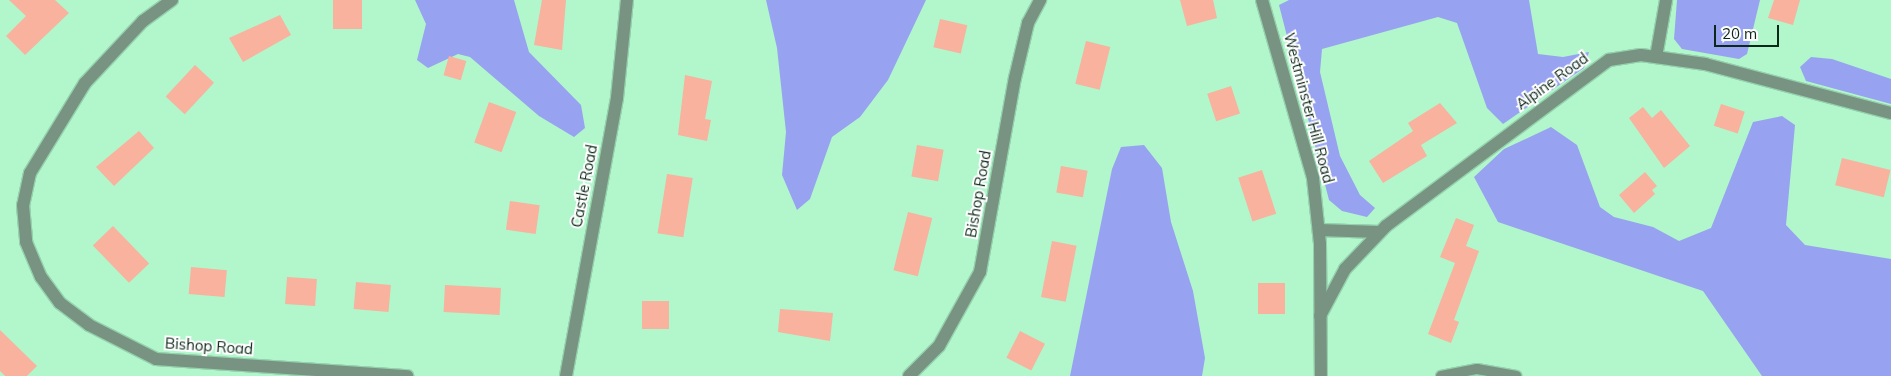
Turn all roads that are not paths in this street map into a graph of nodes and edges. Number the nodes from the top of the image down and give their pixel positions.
1 (172, 0) edge
2 (626, 0) edge
3 (1040, 0) edge
4 (1262, 0) edge
5 (1666, 0) edge
6 (1656, 57) junction
7 (1891, 113) edge
8 (1319, 230) junction
9 (1380, 232) junction
10 (1320, 316) junction
11 (407, 376) edge
12 (566, 376) edge
13 (909, 376) edge
14 (1321, 376) edge
15 (1441, 376) edge
16 (1516, 376) edge

1 - 11 street, Bishop Road
2 - 12 street, Castle Road
3 - 13 street, Bishop Road
4 - 8 street, Westminster Hill Road
5 - 6 street
6 - 7 street, Alpine Road
6 - 9 street, Alpine Road
8 - 9 street
8 - 10 street, Westminster Hill Road
9 - 10 street, Alpine Road
10 - 14 street, Westminster Hill Road
15 - 16 lane

